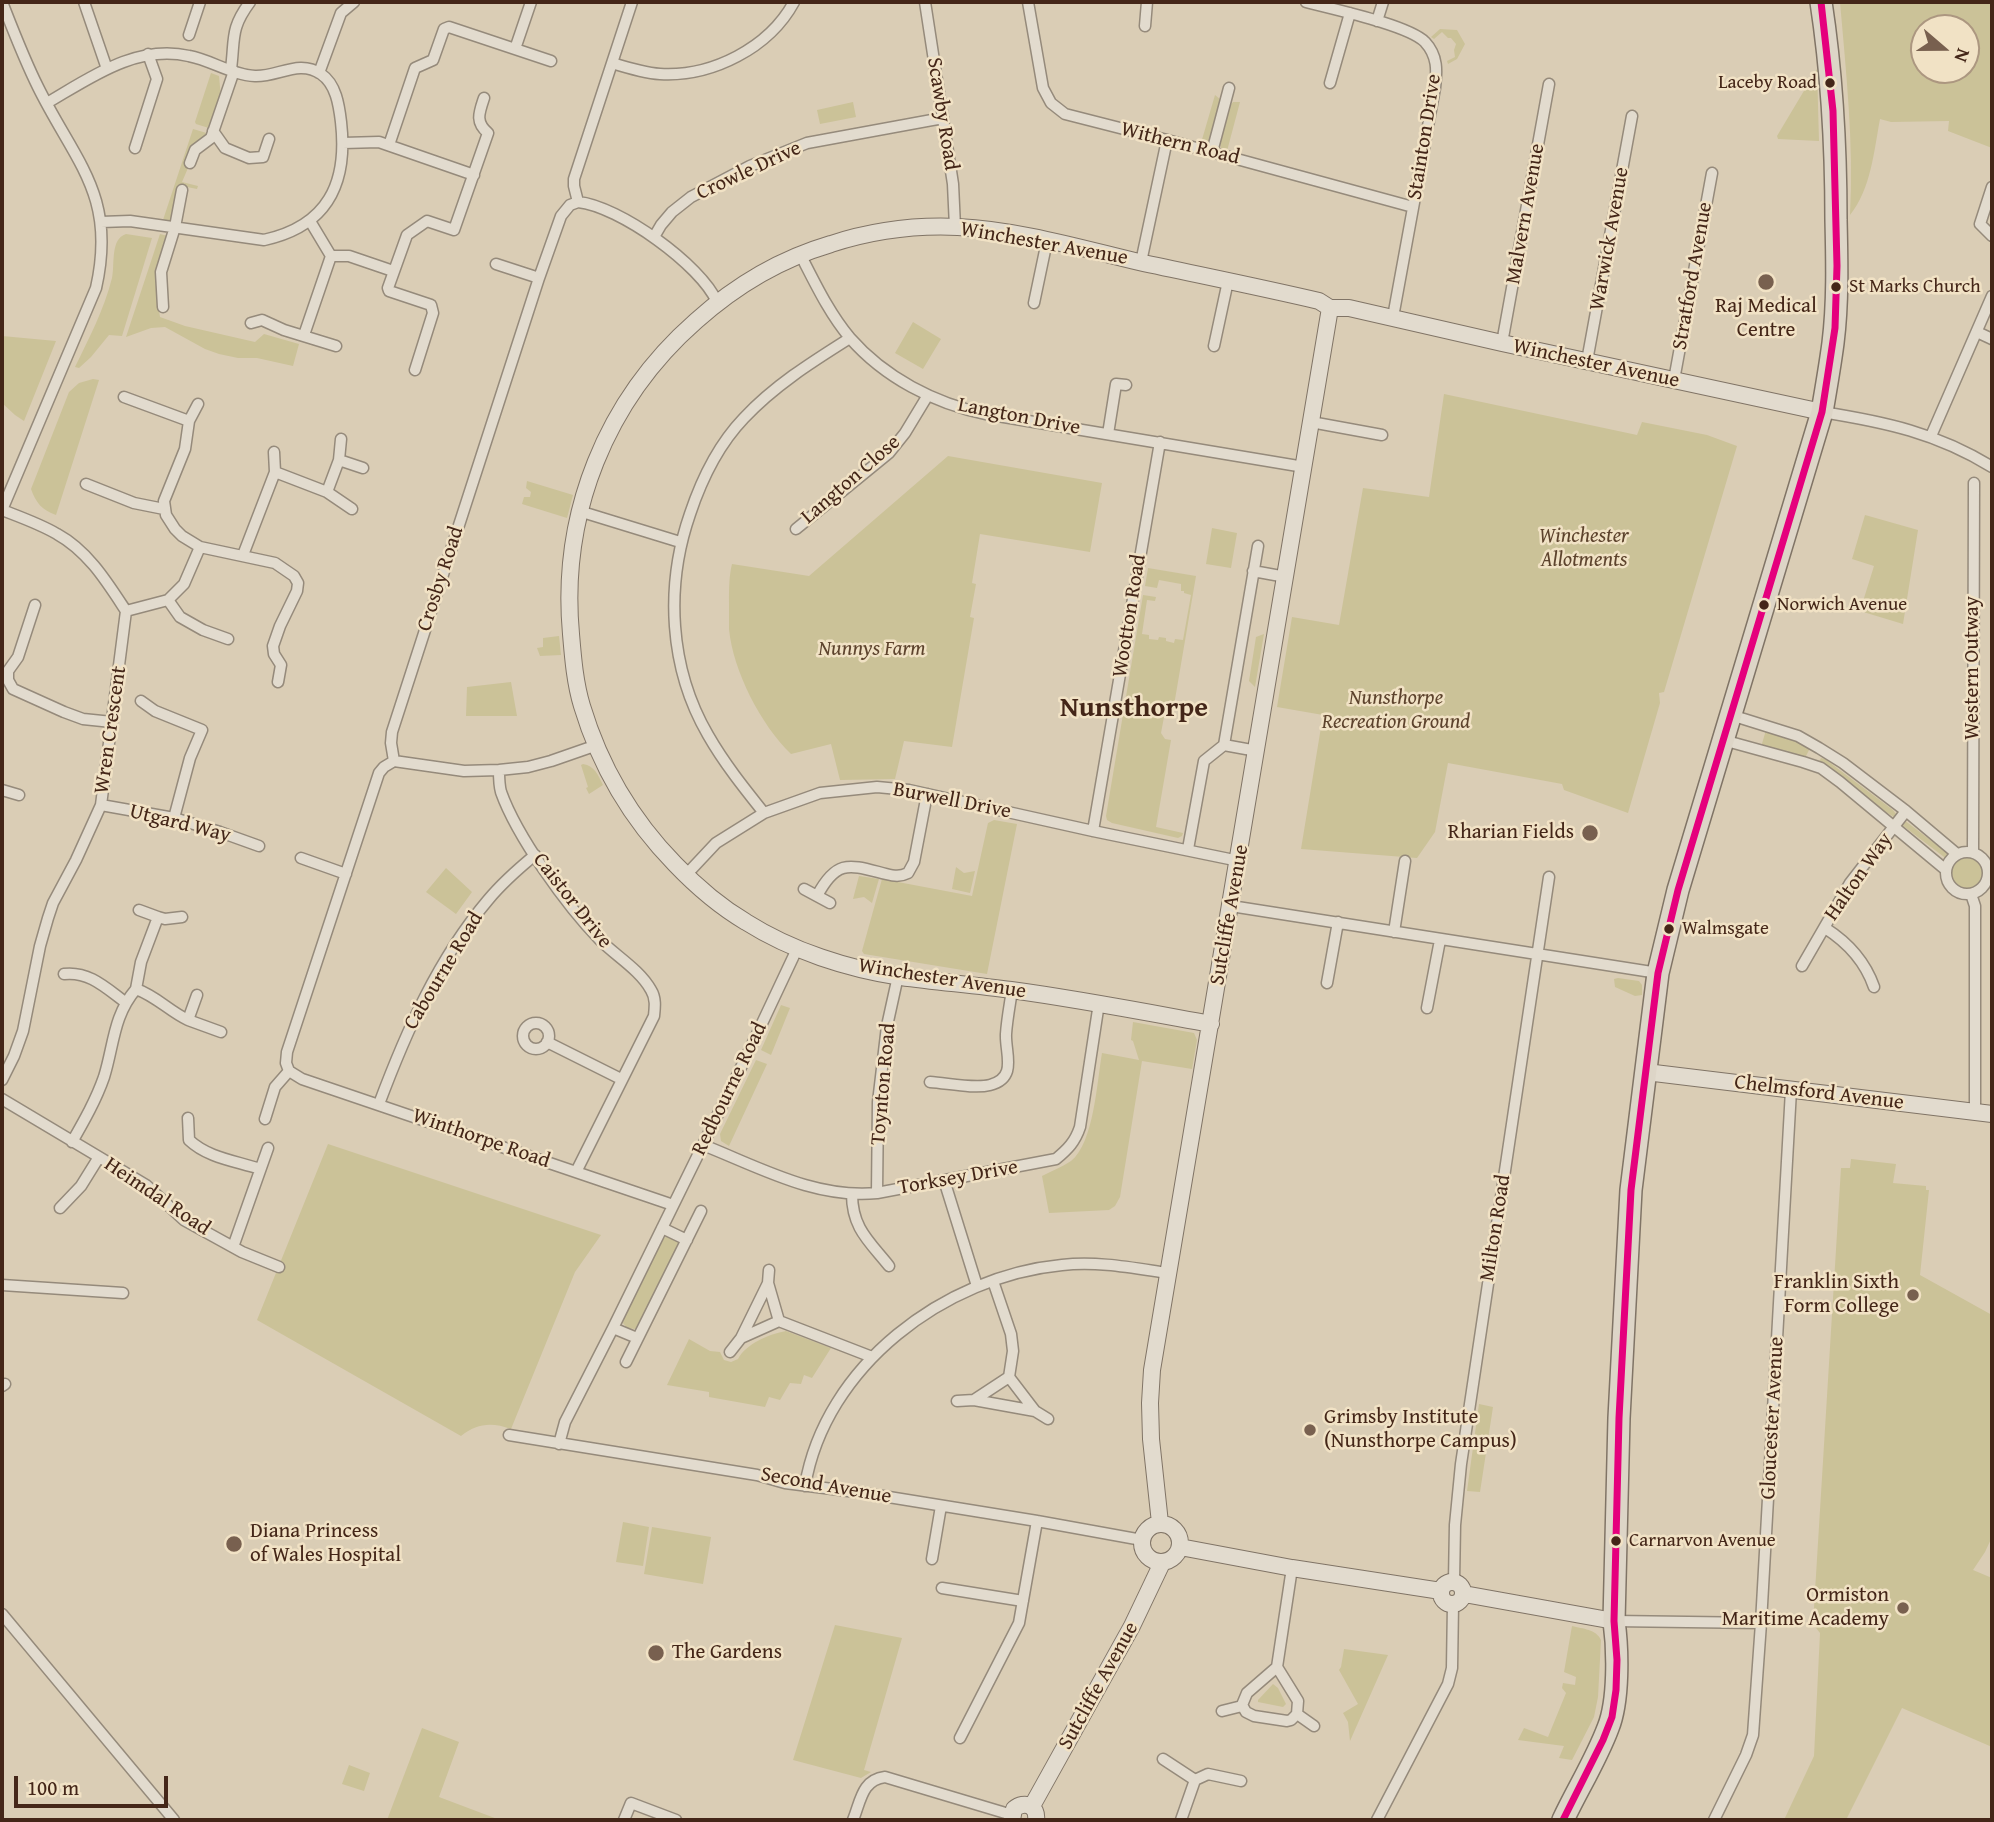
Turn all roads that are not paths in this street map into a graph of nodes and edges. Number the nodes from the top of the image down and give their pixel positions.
1 (2, 2) edge
2 (84, 2) edge
3 (200, 2) edge
4 (250, 2) edge
5 (354, 2) edge
6 (531, 2) edge
7 (632, 2) edge
8 (794, 2) edge
9 (925, 2) edge
10 (1028, 2) edge
11 (1147, 2) edge
12 (1306, 2) edge
13 (1383, 2) edge
14 (1821, 2) edge
15 (1350, 13) junction
16 (1377, 21) junction
17 (1145, 26) dead end
18 (189, 35) dead end
19 (515, 49) junction
20 (148, 54) junction
21 (551, 61) dead end
22 (612, 63) junction
23 (107, 69) junction
24 (232, 70) junction
25 (319, 73) junction
26 (1330, 83) dead end
27 (1549, 84) dead end
28 (1229, 88) dead end
29 (484, 98) dead end
30 (47, 103) junction
31 (1632, 117) dead end
32 (943, 118) junction
33 (213, 131) junction
34 (269, 139) dead end
35 (1167, 140) junction
36 (343, 143) junction
37 (389, 145) junction
38 (135, 148) dead end
39 (1212, 152) junction
40 (190, 163) dead end
41 (1712, 173) dead end
42 (474, 175) junction
43 (1992, 187) edge
44 (182, 190) dead end
45 (579, 202) junction
46 (1413, 207) junction
47 (310, 221) junction
48 (101, 222) junction
49 (175, 227) junction
50 (955, 227) junction
51 (1992, 236) edge
52 (654, 237) junction
53 (1047, 241) junction
54 (800, 254) junction
55 (331, 256) junction
56 (1141, 262) junction
57 (496, 264) dead end
58 (393, 271) junction
59 (539, 278) junction
60 (1228, 281) junction
61 (1992, 296) edge
62 (717, 302) junction
63 (1034, 303) dead end
64 (163, 307) dead end
65 (1330, 309) junction
66 (1393, 317) junction
67 (251, 323) dead end
68 (1977, 332) junction
69 (304, 335) junction
70 (850, 338) junction
71 (1992, 339) edge
72 (1502, 343) junction
73 (336, 346) dead end
74 (1214, 346) dead end
75 (1587, 361) junction
76 (415, 370) dead end
77 (1674, 380) junction
78 (1104, 381) dead end
79 (928, 395) junction
80 (124, 397) dead end
81 (198, 404) dead end
82 (1822, 412) junction
83 (189, 421) junction
84 (1311, 422) junction
85 (1108, 434) junction
86 (1382, 435) dead end
87 (1931, 436) junction
88 (341, 439) dead end
89 (1160, 442) junction
90 (274, 452) dead end
91 (340, 460) junction
92 (1304, 467) junction
93 (1992, 467) edge
94 (363, 468) dead end
95 (275, 472) junction
96 (1974, 483) dead end
97 (86, 484) dead end
98 (327, 492) junction
99 (164, 509) junction
100 (352, 509) dead end
101 (2, 510) edge
102 (579, 511) junction
103 (796, 529) dead end
104 (680, 541) junction
105 (200, 547) junction
106 (1258, 547) dead end
107 (243, 555) junction
108 (1253, 571) junction
109 (1286, 577) junction
110 (167, 600) junction
111 (36, 606) dead end
112 (126, 611) junction
113 (228, 639) dead end
114 (5, 672) edge
115 (278, 682) dead end
116 (141, 701) dead end
117 (1731, 715) junction
118 (113, 722) junction
119 (1723, 740) junction
120 (597, 745) junction
121 (1224, 745) junction
122 (1819, 748) junction
123 (1257, 751) junction
124 (394, 761) junction
125 (1811, 764) junction
126 (499, 771) junction
127 (2, 790) edge
128 (927, 794) junction
129 (19, 795) dead end
130 (101, 805) junction
131 (1906, 811) junction
132 (764, 813) junction
133 (174, 818) junction
134 (1894, 827) junction
135 (1093, 831) junction
136 (259, 846) dead end
137 (1188, 849) junction
138 (1973, 853) junction
139 (535, 855) junction
140 (1957, 855) junction
141 (301, 858) dead end
142 (1405, 860) dead end
143 (1239, 861) junction
144 (1946, 870) junction
145 (346, 874) junction
146 (686, 875) junction
147 (1549, 877) dead end
148 (804, 889) dead end
149 (1971, 894) junction
150 (817, 896) junction
151 (830, 903) dead end
152 (1231, 906) junction
153 (139, 910) dead end
154 (158, 916) junction
155 (182, 917) dead end
156 (1338, 922) junction
157 (1825, 928) junction
158 (1394, 932) junction
159 (1440, 940) junction
160 (797, 949) junction
161 (1538, 955) junction
162 (85, 961) dead end
163 (1802, 966) dead end
164 (64, 974) dead end
165 (80, 974) junction
166 (1658, 974) junction
167 (898, 976) junction
168 (1327, 983) dead end
169 (1874, 987) dead end
170 (136, 989) junction
171 (1012, 990) junction
172 (197, 995) dead end
173 (125, 1002) junction
174 (1099, 1003) junction
175 (1427, 1008) dead end
176 (188, 1020) junction
177 (1211, 1024) junction
178 (221, 1032) dead end
179 (547, 1042) dead end
180 (289, 1071) junction
181 (1646, 1072) junction
182 (621, 1079) junction
183 (2, 1080) edge
184 (930, 1082) dead end
185 (1791, 1090) junction
186 (2, 1099) edge
187 (379, 1104) junction
188 (1975, 1112) junction
189 (1992, 1114) edge
190 (188, 1118) dead end
191 (265, 1119) dead end
192 (72, 1142) junction
193 (703, 1145) junction
194 (268, 1148) dead end
195 (99, 1157) junction
196 (260, 1168) junction
197 (576, 1172) junction
198 (944, 1180) junction
199 (877, 1193) junction
200 (852, 1195) junction
201 (673, 1205) junction
202 (60, 1208) dead end
203 (701, 1211) dead end
204 (662, 1228) junction
205 (687, 1240) junction
206 (233, 1247) junction
207 (889, 1266) dead end
208 (279, 1267) dead end
209 (769, 1270) dead end
210 (1168, 1273) junction
211 (993, 1281) junction
212 (768, 1283) junction
213 (2, 1285) edge
214 (976, 1286) junction
215 (123, 1293) dead end
216 (779, 1321) junction
217 (613, 1328) junction
218 (637, 1338) junction
219 (741, 1338) junction
220 (730, 1352) dead end
221 (872, 1357) junction
222 (626, 1362) dead end
223 (1009, 1377) junction
224 (974, 1400) junction
225 (957, 1401) dead end
226 (1035, 1411) junction
227 (1048, 1419) dead end
228 (509, 1435) dead end
229 (559, 1444) junction
230 (805, 1486) junction
231 (941, 1506) junction
232 (1037, 1521) junction
233 (1160, 1523) junction
234 (1142, 1540) junction
235 (1180, 1547) junction
236 (932, 1559) dead end
237 (1162, 1563) junction
238 (1292, 1567) junction
239 (942, 1588) dead end
240 (1453, 1593) junction
241 (1023, 1601) junction
242 (2, 1614) edge
243 (1614, 1622) junction
244 (1761, 1623) junction
245 (1277, 1667) junction
246 (1242, 1706) junction
247 (1222, 1711) dead end
248 (1297, 1714) junction
249 (1314, 1726) dead end
250 (960, 1738) dead end
251 (1163, 1759) dead end
252 (1195, 1780) junction
253 (1241, 1781) dead end
254 (1034, 1813) edge
255 (1012, 1818) edge
256 (174, 1820) edge
257 (624, 1820) edge
258 (676, 1820) edge
259 (853, 1820) edge
260 (1181, 1820) edge
261 (1377, 1820) edge
262 (1563, 1820) edge
263 (1714, 1820) edge

1 - 30 street
2 - 23 street
3 - 18 street
4 - 24 street
5 - 25 street
6 - 19 street
7 - 22 street
8 - 22 street
9 - 32 street, Scawby Road
10 - 35 street, Withern Road
11 - 17 street
12 - 15 street, Stainton Drive
13 - 16 street
14 - 82 highway
15 - 16 street, Stainton Drive
15 - 26 street
16 - 46 street, Stainton Drive
19 - 21 street
19 - 37 street
20 - 23 street
20 - 24 street
20 - 38 street
22 - 45 street
23 - 30 street
24 - 25 street
24 - 33 street
25 - 36 street
27 - 72 street, Malvern Avenue
28 - 39 street
29 - 42 street
30 - 48 street
31 - 75 street, Warwick Avenue
32 - 50 street, Scawby Road
32 - 52 street, Crowle Drive
33 - 34 street
33 - 40 street
35 - 39 street, Withern Road
35 - 56 street
36 - 37 street
36 - 47 street
37 - 42 street
39 - 46 street, Withern Road
41 - 77 street, Stratford Avenue
42 - 58 street
43 - 51 street
44 - 49 street
45 - 52 street
45 - 59 street, Crosby Road
46 - 66 street, Stainton Drive
47 - 49 street
47 - 55 street
48 - 49 street
48 - 101 street
49 - 64 street
50 - 53 street, Winchester Avenue
50 - 54 street, Winchester Avenue
52 - 62 street
53 - 56 street, Winchester Avenue
53 - 63 street
54 - 62 street, Winchester Avenue
54 - 70 street, Langton Drive
55 - 58 street
55 - 69 street
56 - 60 street, Winchester Avenue
57 - 59 street
58 - 76 street
59 - 124 street, Crosby Road
60 - 65 street, Winchester Avenue
60 - 74 street
61 - 68 street
62 - 102 street, Winchester Avenue
65 - 66 street, Winchester Avenue
65 - 84 street, Sutcliffe Avenue
66 - 72 street, Winchester Avenue
67 - 69 street
68 - 71 street
68 - 87 street
69 - 73 street
70 - 79 street, Langton Drive
70 - 104 street
72 - 75 street, Winchester Avenue
75 - 77 street, Winchester Avenue
77 - 82 street, Winchester Avenue
78 - 85 street
79 - 85 street, Langton Drive
79 - 103 street, Langton Close
80 - 83 street
81 - 83 street
82 - 87 street
82 - 117 highway
83 - 99 street
84 - 86 street
84 - 92 street, Sutcliffe Avenue
85 - 89 street, Langton Drive
87 - 93 street
88 - 91 street
89 - 92 street, Langton Drive
89 - 135 street, Wootton Road
90 - 95 street
91 - 94 street
91 - 98 street
92 - 109 street, Sutcliffe Avenue
95 - 98 street
95 - 107 street
96 - 138 street, Western Outway
97 - 99 street
98 - 100 street
99 - 105 street
101 - 112 street
102 - 104 street
102 - 120 street, Winchester Avenue
104 - 132 street
105 - 107 street
105 - 110 street
106 - 108 street
107 - 115 street
108 - 109 street
108 - 121 street
109 - 123 street, Sutcliffe Avenue
110 - 112 street
110 - 113 street
111 - 114 street
112 - 118 street, Wren Crescent
114 - 118 street
116 - 133 street
117 - 119 highway
117 - 122 street
118 - 130 street, Wren Crescent
119 - 125 street
119 - 166 highway
120 - 126 street
120 - 146 street, Winchester Avenue
121 - 123 street
121 - 137 street
122 - 125 street
122 - 131 street
123 - 143 street, Sutcliffe Avenue
124 - 126 street
124 - 145 street
125 - 134 street
126 - 139 street, Caistor Drive
127 - 129 street
128 - 132 street, Burwell Drive
128 - 135 street, Burwell Drive
128 - 150 street
130 - 133 street, Utgard Way
130 - 183 street, Wren Crescent
131 - 134 street
131 - 140 street
132 - 146 street, Burwell Drive
133 - 136 street, Utgard Way
134 - 144 street
134 - 157 street, Halton Way
135 - 137 street, Burwell Drive
137 - 143 street, Burwell Drive
138 - 140 street
138 - 149 street, Western Outway
139 - 182 street, Caistor Drive
139 - 187 street, Cabourne Road
140 - 144 street
141 - 145 street
142 - 158 street
143 - 152 street, Sutcliffe Avenue
144 - 149 street
145 - 180 street
146 - 160 street, Winchester Avenue
147 - 161 street, Milton Road
148 - 150 street
149 - 188 street
150 - 151 street
152 - 156 street
152 - 177 street, Sutcliffe Avenue
153 - 154 street
154 - 155 street
154 - 170 street
156 - 158 street
156 - 168 street
157 - 163 street, Halton Way
157 - 169 street, Halton Way
158 - 159 street
159 - 161 street
159 - 175 street
160 - 167 street, Winchester Avenue
160 - 193 street, Redbourne Road
161 - 166 street
161 - 240 street, Milton Road
162 - 165 street
164 - 165 street
165 - 173 street
166 - 181 highway
167 - 171 street, Winchester Avenue
167 - 199 street, Toynton Road
170 - 173 street
170 - 176 street
171 - 174 street, Winchester Avenue
171 - 184 street
172 - 176 street
173 - 192 street
174 - 177 street, Winchester Avenue
174 - 198 street, Torksey Drive
176 - 178 street
177 - 210 street, Sutcliffe Avenue
179 - 182 street
180 - 187 street, Winthorpe Road
180 - 191 street
181 - 185 street, Chelmsford Avenue
181 - 243 highway
182 - 197 street, Caistor Drive
185 - 188 street, Chelmsford Avenue
185 - 244 street, Gloucester Avenue
186 - 192 street, Heimdal Road
187 - 197 street, Winthorpe Road
188 - 189 street, Chelmsford Avenue
190 - 196 street
192 - 195 street, Heimdal Road
193 - 200 street, Torksey Drive
193 - 201 street, Redbourne Road
194 - 196 street
195 - 202 street
195 - 206 street, Heimdal Road
196 - 206 street
197 - 201 street, Winthorpe Road
198 - 199 street, Torksey Drive
198 - 214 street
199 - 200 street, Torksey Drive
200 - 207 street
201 - 204 street, Redbourne Road
203 - 205 street
204 - 205 street
204 - 217 street, Redbourne Road
205 - 218 street
206 - 208 street, Heimdal Road
209 - 212 street
210 - 211 street
210 - 233 street, Sutcliffe Avenue
211 - 214 street
211 - 223 street
212 - 216 street
212 - 219 street
213 - 215 street
214 - 221 street
216 - 219 street
216 - 221 street
217 - 218 street
217 - 229 street, Redbourne Road
218 - 222 street
219 - 220 street
221 - 230 street
223 - 224 street
223 - 226 street
224 - 225 street
224 - 226 street
226 - 227 street
228 - 229 street, Second Avenue
229 - 230 street, Second Avenue
230 - 231 street, Second Avenue
231 - 232 street, Second Avenue
231 - 236 street
232 - 234 street, Second Avenue
232 - 241 street
233 - 234 street
233 - 235 street
234 - 237 street
235 - 237 street
235 - 238 street
237 - 254 street, Sutcliffe Avenue
238 - 240 street
238 - 245 street
239 - 241 street
240 - 243 street
240 - 261 street, Milton Road
241 - 250 street
242 - 256 street
243 - 244 street
243 - 262 highway
244 - 263 street, Gloucester Avenue
245 - 246 street
245 - 248 street
246 - 247 street
246 - 248 street
248 - 249 street
251 - 252 street
252 - 253 street
252 - 260 street
254 - 255 street
255 - 259 street
257 - 258 street

